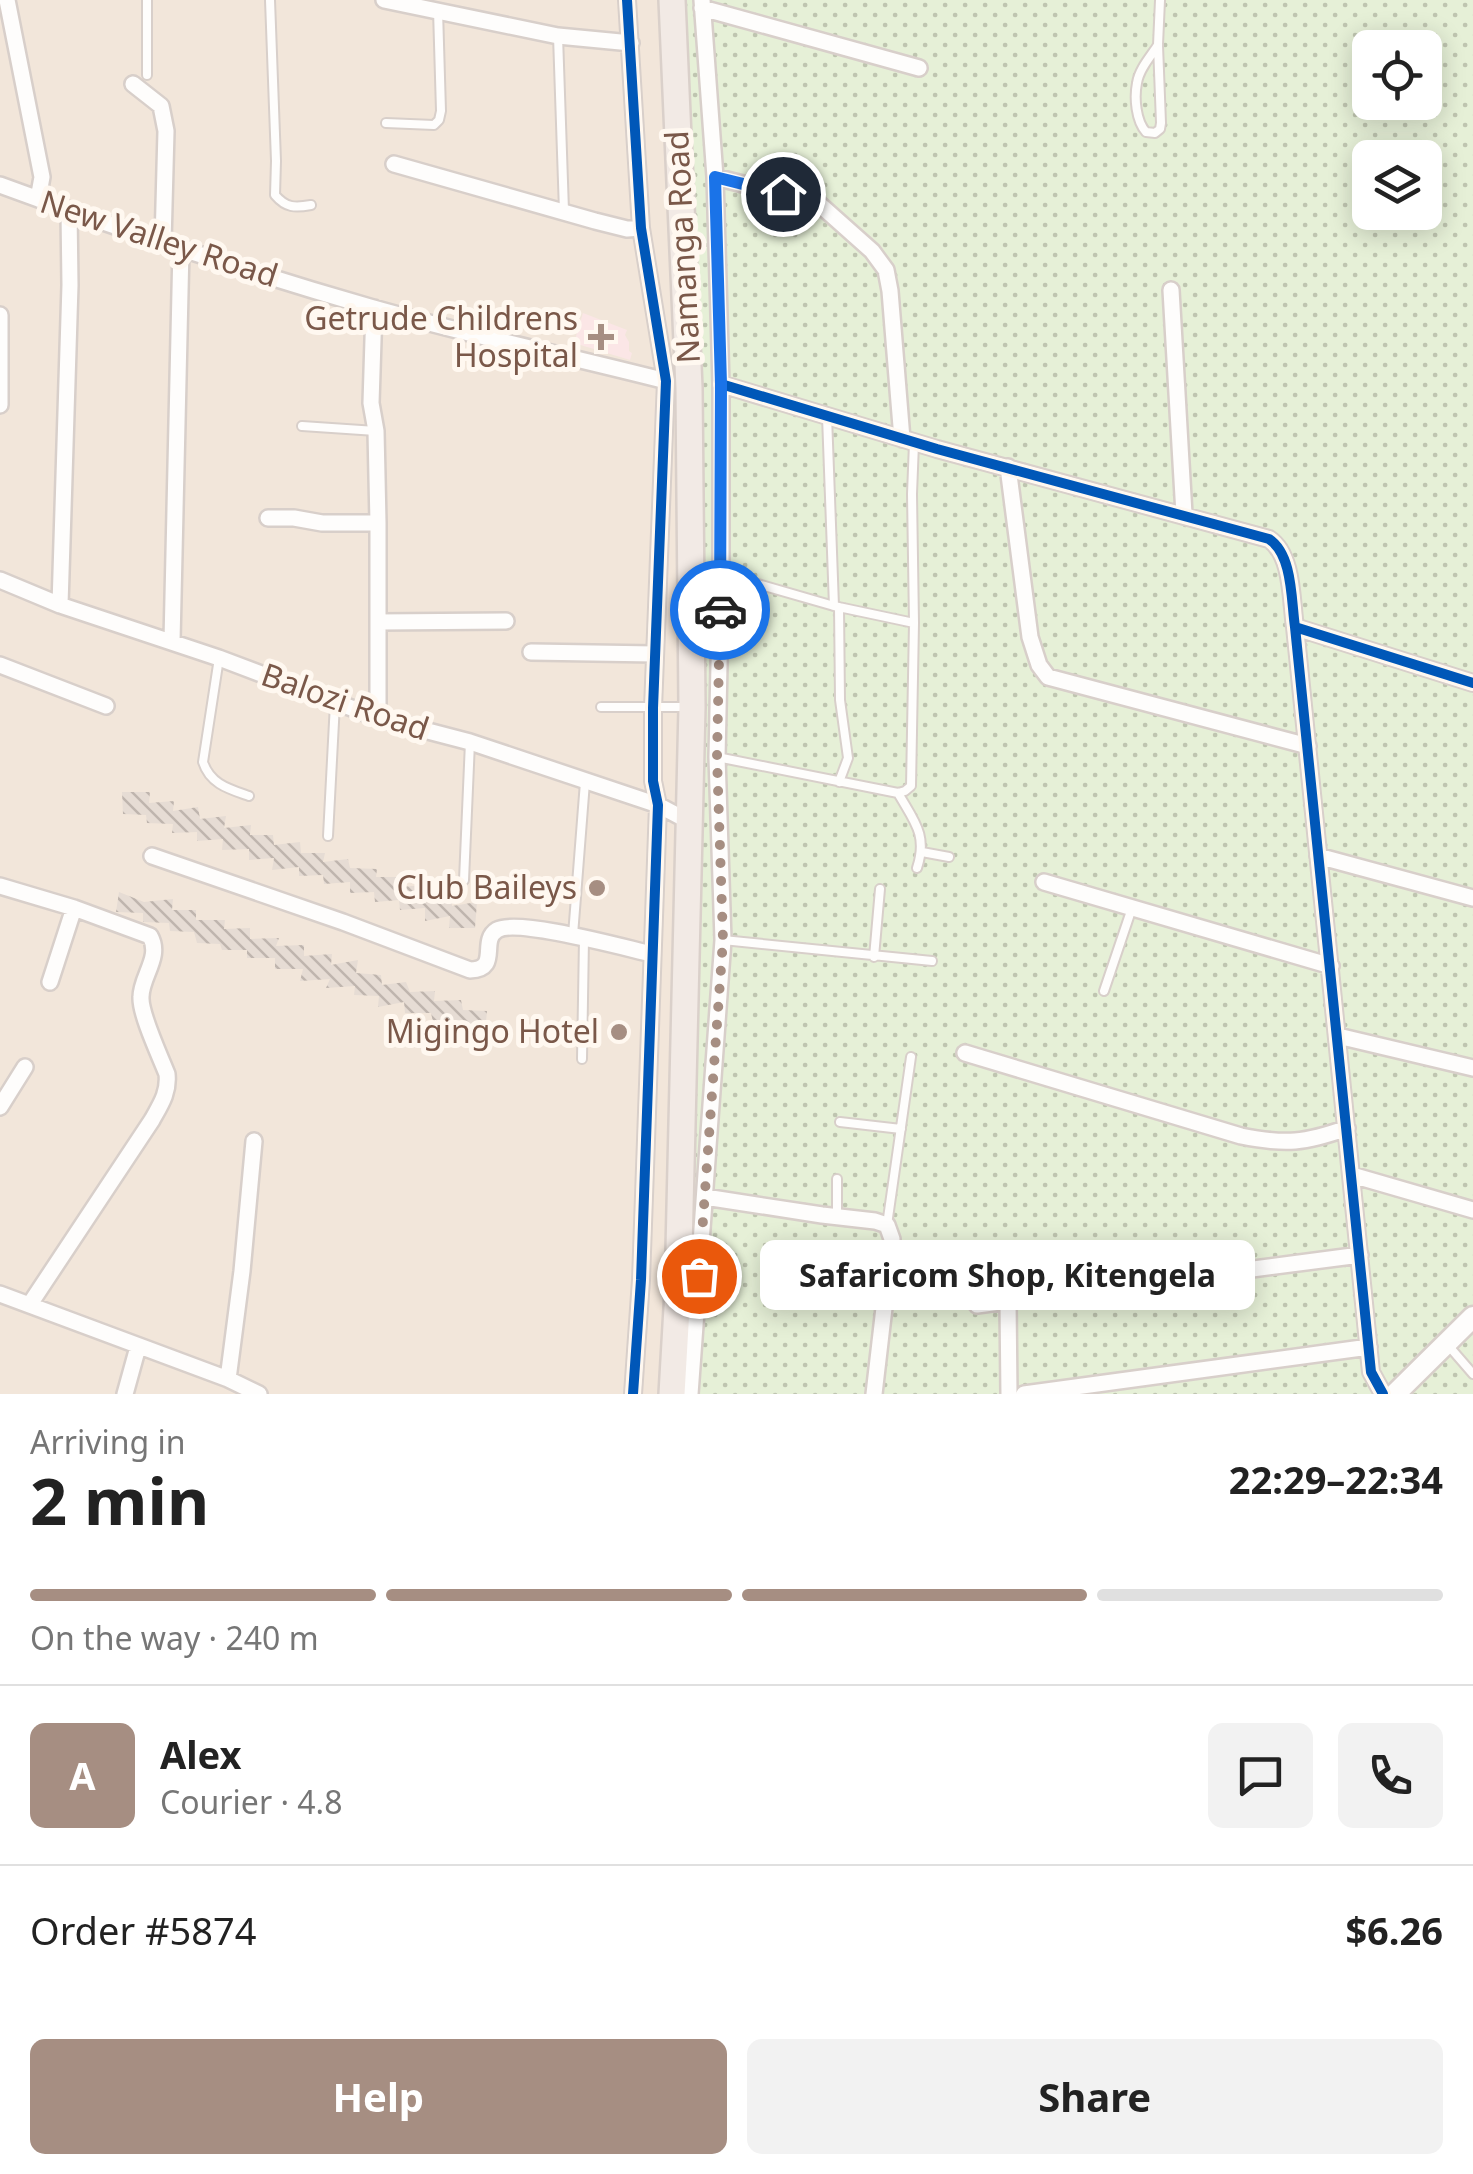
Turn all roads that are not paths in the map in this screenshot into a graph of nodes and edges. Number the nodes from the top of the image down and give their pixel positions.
1 (6, 0) edge
2 (147, 0) edge
3 (270, 0) edge
4 (384, 0) edge
5 (627, 0) edge
6 (672, 0) edge
7 (1160, 0) edge
8 (702, 4) edge
9 (438, 10) junction
10 (558, 36) junction
11 (631, 43) junction
12 (1158, 45) junction
13 (919, 68) dead end
14 (140, 80) joint
15 (386, 122) dead end
16 (394, 164) dead end
17 (715, 177) junction
18 (0, 185) edge
19 (38, 199) junction
20 (312, 205) dead end
21 (69, 211) junction
22 (564, 213) junction
23 (641, 228) junction
24 (163, 242) junction
25 (181, 248) junction
26 (1171, 290) dead end
27 (374, 308) junction
28 (0, 316) edge
29 (666, 380) junction
30 (721, 384) junction
31 (0, 395) edge
32 (0, 405) edge
33 (826, 416) junction
34 (302, 426) dead end
35 (376, 430) junction
36 (908, 441) junction
37 (1008, 468) junction
38 (1184, 514) junction
39 (268, 518) dead end
40 (378, 523) junction
41 (721, 573) junction
42 (0, 580) edge
43 (60, 605) junction
44 (836, 606) junction
45 (506, 620) dead end
46 (378, 622) junction
47 (914, 623) junction
48 (1295, 627) junction
49 (172, 641) junction
50 (531, 652) dead end
51 (654, 654) junction
52 (220, 658) junction
53 (0, 666) edge
54 (1473, 683) edge
55 (334, 703) junction
56 (106, 706) dead end
57 (602, 707) dead end
58 (692, 707) junction
59 (653, 708) junction
60 (378, 718) junction
61 (470, 742) junction
62 (1308, 746) junction
63 (717, 757) junction
64 (584, 782) junction
65 (840, 782) junction
66 (898, 793) junction
67 (249, 796) dead end
68 (658, 805) junction
69 (690, 822) junction
70 (328, 836) dead end
71 (922, 852) junction
72 (152, 856) dead end
73 (1318, 856) junction
74 (949, 857) dead end
75 (917, 868) dead end
76 (464, 880) dead end
77 (1044, 882) dead end
78 (0, 886) edge
79 (880, 889) dead end
80 (1473, 898) edge
81 (74, 908) junction
82 (1132, 908) junction
83 (578, 937) junction
84 (723, 940) junction
85 (652, 954) junction
86 (874, 957) junction
87 (932, 960) dead end
88 (1331, 966) junction
89 (50, 982) dead end
90 (1104, 991) dead end
91 (1338, 1036) junction
92 (965, 1053) dead end
93 (911, 1057) dead end
94 (582, 1059) dead end
95 (25, 1067) dead end
96 (1473, 1068) edge
97 (0, 1107) edge
98 (840, 1122) dead end
99 (900, 1128) junction
100 (1347, 1128) junction
101 (254, 1141) dead end
102 (1352, 1175) junction
103 (837, 1178) dead end
104 (705, 1197) junction
105 (1473, 1210) edge
106 (837, 1217) junction
107 (887, 1225) junction
108 (1360, 1255) junction
109 (0, 1294) edge
110 (1008, 1301) junction
111 (30, 1304) junction
112 (976, 1305) dead end
113 (1473, 1317) edge
114 (1447, 1344) junction
115 (138, 1347) junction
116 (1369, 1348) junction
117 (1473, 1374) edge
118 (228, 1380) junction
119 (1084, 1390) edge
120 (124, 1394) edge
121 (259, 1394) edge
122 (632, 1394) edge
123 (672, 1394) edge
124 (690, 1394) edge
125 (874, 1394) edge
126 (1009, 1394) edge
127 (1024, 1394) edge
128 (1382, 1394) edge
129 (1395, 1394) edge

1 - 19 street
2 - 14 lane
3 - 20 lane
4 - 9 street
5 - 11 street
6 - 58 highway, Namanga Road
7 - 12 lane
8 - 13 street
8 - 17 street
9 - 10 street
9 - 15 lane
10 - 11 street
10 - 22 lane
11 - 23 street
12 - 12 lane
14 - 24 street
16 - 22 street
17 - 30 street
17 - 36 street
18 - 19 street, New Valley Road
19 - 21 street, New Valley Road
21 - 24 street, New Valley Road
21 - 43 street
22 - 23 street
23 - 29 street
24 - 25 street, New Valley Road
25 - 27 street, New Valley Road
25 - 49 street
26 - 38 street
27 - 29 street, New Valley Road
27 - 35 street
28 - 31 street
29 - 51 street
30 - 33 street
30 - 41 street
31 - 32 street
33 - 36 street
33 - 44 lane
34 - 35 lane
35 - 40 street
36 - 37 street
36 - 47 lane
37 - 38 street
37 - 62 street
38 - 48 street
39 - 40 street
40 - 46 street
41 - 44 lane
41 - 63 street
42 - 43 street, Balozi Road
43 - 49 street, Balozi Road
44 - 47 lane
44 - 65 lane
45 - 46 street
46 - 60 street
47 - 66 lane
48 - 54 street
48 - 62 street
49 - 52 street, Balozi Road
50 - 51 street
51 - 59 street
52 - 55 street, Balozi Road
52 - 67 lane
53 - 56 street
55 - 60 street, Balozi Road
55 - 70 lane
57 - 59 lane
58 - 59 lane
58 - 69 highway, Namanga Road
59 - 68 street
60 - 61 street, Balozi Road
61 - 64 street, Balozi Road
61 - 76 lane
62 - 73 street
63 - 65 lane
63 - 84 street
64 - 68 street, Balozi Road
64 - 83 lane
65 - 66 lane
66 - 71 lane
68 - 69 street, Balozi Road
68 - 85 street
69 - 123 highway, Namanga Road
71 - 74 lane
71 - 75 lane
72 - 83 street
73 - 80 street
73 - 88 street
77 - 82 street
78 - 81 street
79 - 86 lane
81 - 89 street
81 - 111 street
82 - 88 street
82 - 90 lane
83 - 85 street
83 - 94 lane
84 - 86 lane
84 - 104 street
85 - 122 street
86 - 87 lane
88 - 91 street
91 - 96 street
91 - 100 street
92 - 100 street
93 - 99 lane
95 - 97 street
98 - 99 lane
99 - 107 lane
100 - 102 street
101 - 118 street
102 - 105 street
102 - 108 street
103 - 106 lane
104 - 106 street
104 - 124 street
106 - 107 street
107 - 125 street
108 - 110 street
108 - 116 street
109 - 111 street
110 - 112 street
110 - 126 street
111 - 115 street
113 - 114 street
114 - 117 lane
114 - 129 street
115 - 118 street
115 - 120 street
116 - 119 street
116 - 128 street
118 - 121 street
119 - 127 street

